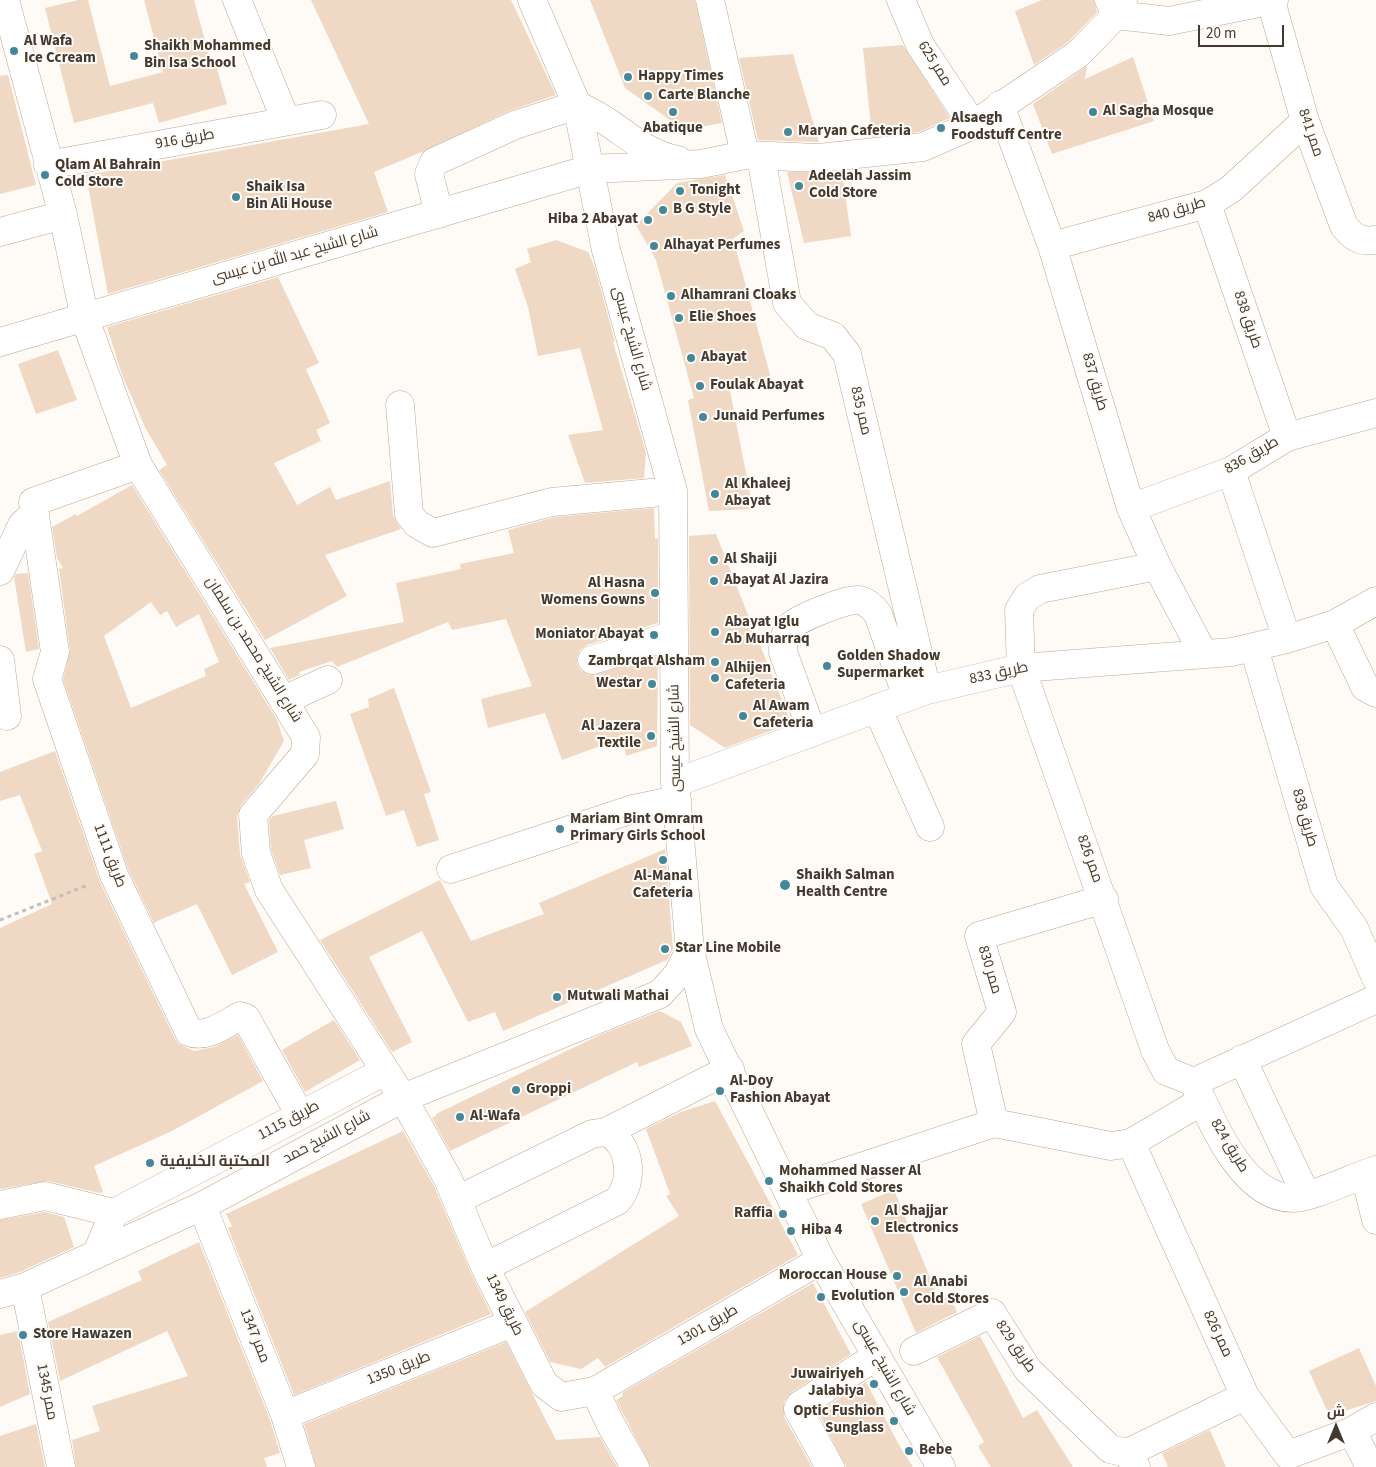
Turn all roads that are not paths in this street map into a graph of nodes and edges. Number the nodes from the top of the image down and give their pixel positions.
1 (2, 0) edge
2 (237, 0) edge
3 (532, 0) edge
4 (710, 0) edge
5 (901, 0) edge
6 (1266, 1) edge
7 (1116, 5) edge
8 (577, 105) junction
9 (1000, 105) junction
10 (322, 115) dead end
11 (286, 121) junction
12 (1305, 121) junction
13 (973, 125) junction
14 (753, 156) junction
15 (701, 164) junction
16 (48, 165) junction
17 (590, 169) junction
18 (1207, 204) junction
19 (439, 214) junction
20 (63, 215) junction
21 (0, 232) edge
22 (1376, 240) edge
23 (1052, 246) junction
24 (85, 318) junction
25 (0, 342) edge
26 (400, 405) dead end
27 (1376, 413) edge
28 (1287, 437) junction
29 (138, 465) junction
30 (1231, 471) junction
31 (673, 491) junction
32 (34, 508) junction
33 (1131, 508) junction
34 (1157, 566) junction
35 (0, 571) edge
36 (1376, 601) edge
37 (1335, 624) junction
38 (674, 635) junction
39 (1287, 639) junction
40 (1254, 648) junction
41 (1203, 653) junction
42 (0, 660) edge
43 (592, 660) dead end
44 (1021, 668) junction
45 (328, 680) dead end
46 (917, 693) junction
47 (1376, 693) edge
48 (284, 700) junction
49 (877, 708) junction
50 (7, 716) dead end
51 (812, 732) junction
52 (676, 791) junction
53 (930, 827) dead end
54 (451, 869) dead end
55 (1104, 899) junction
56 (690, 950) junction
57 (1376, 978) edge
58 (660, 994) junction
59 (1376, 999) edge
60 (709, 1029) junction
61 (1242, 1059) junction
62 (730, 1069) junction
63 (385, 1071) junction
64 (1198, 1091) junction
65 (403, 1098) junction
66 (300, 1116) junction
67 (994, 1123) junction
68 (606, 1132) junction
69 (1121, 1145) junction
70 (1370, 1172) edge
71 (788, 1191) junction
72 (1306, 1195) junction
73 (457, 1200) junction
74 (0, 1204) edge
75 (202, 1206) junction
76 (114, 1213) junction
77 (1376, 1220) edge
78 (96, 1255) junction
79 (822, 1260) junction
80 (485, 1267) junction
81 (12, 1291) edge
82 (512, 1323) junction
83 (914, 1351) dead end
84 (877, 1356) junction
85 (595, 1391) junction
86 (1245, 1396) junction
87 (285, 1415) junction
88 (1376, 1417) edge
89 (1352, 1431) junction
90 (1131, 1460) edge
91 (61, 1467) edge
92 (302, 1467) edge
93 (634, 1467) edge
94 (830, 1467) edge
95 (941, 1467) edge
96 (1370, 1467) edge

1 - 16 street
2 - 11 street
3 - 8 street, شارع الشيخ عيسى
4 - 14 street, ممر 835
5 - 13 street, ممر 625
6 - 7 street
6 - 12 street, ممر 841
7 - 9 street
8 - 15 street
8 - 17 street, شارع الشيخ عيسى
8 - 19 street
9 - 13 street
9 - 23 street, طريق 837
10 - 11 street, طريق 916
11 - 16 street, طريق 916
12 - 18 street, طريق 840
12 - 22 street, ممر 841
13 - 14 street
14 - 15 street
14 - 46 street, ممر 835
15 - 17 street, شارع الشيخ عبد الله بن عيسى
16 - 20 street
17 - 19 street, شارع الشيخ عبد الله بن عيسى
17 - 31 street, شارع الشيخ عيسى
18 - 23 street, طريق 840
18 - 28 street, طريق 838
19 - 24 street, شارع الشيخ عبد الله بن عيسى
20 - 21 street
20 - 24 street
23 - 33 street, طريق 837
24 - 25 street, شارع الشيخ عبد الله بن عيسى
24 - 29 street, شارع الشيخ محمد بن سلمان
26 - 31 street
27 - 28 street, طريق 836
28 - 30 street, طريق 836
29 - 32 street
29 - 48 street, شارع الشيخ محمد بن سلمان
30 - 33 street, طريق 836
30 - 39 street
31 - 38 street, شارع الشيخ عيسى
32 - 35 street
32 - 66 street, طريق 1111
33 - 34 street, طريق 837
34 - 41 street, طريق 837
34 - 44 street, ممر 826
36 - 37 street, طريق 833
37 - 39 street, طريق 833
37 - 47 street
38 - 43 street
38 - 52 street, شارع الشيخ عيسى
39 - 40 street, طريق 833
40 - 41 street, طريق 833
40 - 57 street, طريق 838
41 - 44 street, طريق 833
42 - 50 street
44 - 46 street, طريق 833
44 - 55 street, ممر 826
45 - 48 street
46 - 49 street, طريق 833
46 - 51 street
48 - 63 street, شارع الشيخ محمد بن سلمان
49 - 51 street, طريق 833
49 - 53 street
51 - 52 street, طريق 833
52 - 54 street, طريق 833
52 - 56 street, شارع الشيخ عيسى
55 - 64 street, ممر 826
55 - 67 street, ممر 830
56 - 58 street, شارع الشيخ حمد
56 - 60 street, شارع الشيخ عيسى
58 - 60 street
58 - 65 street, شارع الشيخ حمد
59 - 61 street
60 - 62 street, شارع الشيخ عيسى
61 - 64 street
61 - 72 street
62 - 68 street
62 - 71 street, شارع الشيخ عيسى
63 - 65 street, شارع الشيخ محمد بن سلمان
63 - 66 street, طريق 1115
64 - 69 street
64 - 72 street, طريق 824
65 - 73 street, طريق 1349
65 - 75 street, شارع الشيخ حمد
66 - 76 street, طريق 1115
67 - 69 street
67 - 71 street
68 - 73 street
68 - 80 street
69 - 86 street, ممر 826
70 - 72 street, طريق 824
70 - 77 street, طريق 824
71 - 79 street, شارع الشيخ عيسى
73 - 80 street, طريق 1349
74 - 76 street
75 - 78 street, شارع الشيخ حمد
75 - 87 street, ممر 1347
76 - 78 street
78 - 81 street, شارع الشيخ حمد
79 - 84 street, شارع الشيخ عيسى
79 - 85 street, طريق 1301
80 - 82 street, طريق 1349
81 - 91 street, ممر 1345
82 - 85 street, طريق 1349
82 - 87 street, طريق 1350
83 - 90 street, طريق 829
84 - 94 street
84 - 95 street, شارع الشيخ عيسى
85 - 93 street
86 - 89 street, ممر 826
86 - 90 street, طريق 829
87 - 92 street, ممر 1347
88 - 89 street
89 - 96 street

